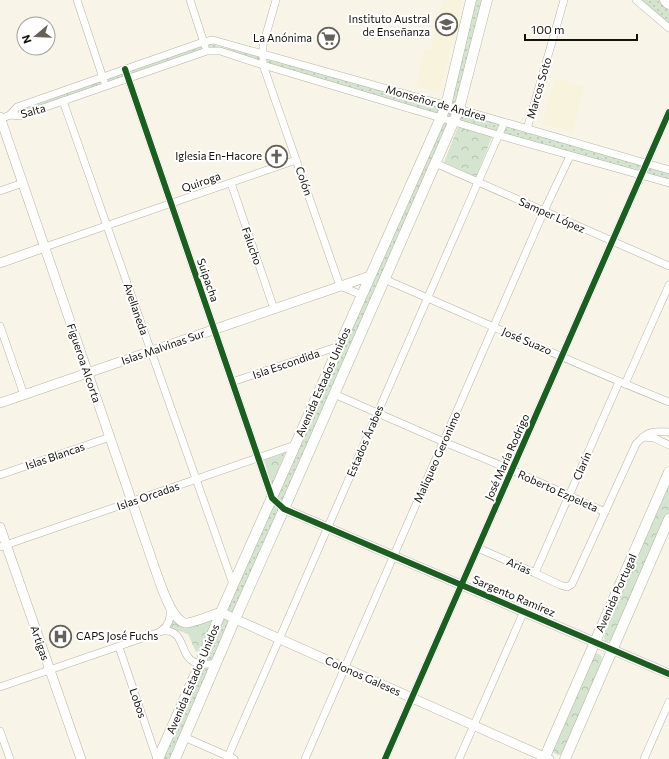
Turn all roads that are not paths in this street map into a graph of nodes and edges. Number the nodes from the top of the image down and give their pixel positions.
1 (77, 0) edge
2 (190, 0) edge
3 (276, 0) edge
4 (471, 0) edge
5 (487, 0) edge
6 (564, 0) edge
7 (636, 0) edge
8 (666, 0) edge
9 (669, 3) edge
10 (669, 28) edge
11 (205, 47) junction
12 (262, 54) junction
13 (263, 65) junction
14 (125, 69) junction
15 (103, 77) junction
16 (128, 79) junction
17 (106, 87) junction
18 (63, 101) junction
19 (446, 106) junction
20 (459, 109) junction
21 (669, 112) edge
22 (10, 115) junction
23 (0, 118) edge
24 (440, 118) junction
25 (453, 121) junction
26 (504, 123) junction
27 (527, 130) junction
28 (498, 135) junction
29 (570, 156) junction
30 (296, 160) junction
31 (435, 163) junction
32 (647, 163) junction
33 (669, 170) edge
34 (642, 175) junction
35 (478, 182) junction
36 (23, 183) junction
37 (230, 183) junction
38 (669, 183) edge
39 (0, 191) edge
40 (171, 203) junction
41 (544, 211) junction
42 (107, 226) junction
43 (612, 242) junction
44 (45, 247) junction
45 (0, 263) edge
46 (669, 266) edge
47 (370, 276) junction
48 (384, 279) junction
49 (669, 285) edge
50 (340, 286) junction
51 (362, 295) junction
52 (427, 298) junction
53 (274, 309) junction
54 (0, 326) edge
55 (494, 327) junction
56 (214, 330) junction
57 (339, 346) junction
58 (151, 351) junction
59 (562, 356) junction
60 (88, 373) junction
61 (232, 382) junction
62 (622, 383) junction
63 (334, 394) junction
64 (24, 395) junction
65 (669, 402) edge
66 (0, 403) edge
67 (377, 413) junction
68 (669, 432) edge
69 (110, 437) junction
70 (643, 437) junction
71 (444, 442) junction
72 (295, 445) junction
73 (669, 445) edge
74 (258, 458) junction
75 (512, 470) junction
76 (669, 472) edge
77 (0, 474) edge
78 (196, 479) junction
79 (569, 496) junction
80 (272, 498) junction
81 (132, 501) junction
82 (284, 509) junction
83 (605, 512) junction
84 (669, 518) edge
85 (0, 527) edge
86 (328, 527) junction
87 (3, 545) edge
88 (478, 548) junction
89 (394, 556) junction
90 (535, 573) junction
91 (233, 584) junction
92 (462, 585) junction
93 (170, 608) junction
94 (221, 612) junction
95 (524, 612) junction
96 (235, 619) junction
97 (162, 631) junction
98 (279, 638) junction
99 (595, 642) junction
100 (119, 647) junction
101 (612, 650) junction
102 (216, 663) junction
103 (200, 664) junction
104 (345, 668) junction
105 (50, 670) junction
106 (669, 674) edge
107 (0, 687) edge
108 (412, 698) junction
109 (669, 702) edge
110 (474, 725) junction
111 (0, 731) edge
112 (184, 737) junction
113 (230, 758) edge
114 (546, 758) edge
115 (10, 759) edge
116 (81, 759) edge
117 (158, 759) edge
118 (175, 759) edge
119 (305, 759) edge
120 (385, 759) edge
121 (458, 759) edge
122 (564, 759) edge
123 (644, 759) edge

1 - 15 street
2 - 11 street
3 - 12 street, Colón
4 - 19 main road, Avenida Estados Unidos
5 - 20 main road, Avenida Estados Unidos
6 - 27 street, Marcos Soto
7 - 10 street
8 - 9 highway
11 - 12 street, Monseñor de Andrea
11 - 13 street, Monseñor de Andrea
11 - 14 street, Salta
11 - 16 street, Salta
12 - 13 street, Colón
12 - 19 street, Monseñor de Andrea
13 - 24 street, Monseñor de Andrea
13 - 30 street, Colón
14 - 15 street, Salta
14 - 16 street, Suipacha
15 - 17 street
15 - 22 street, Salta
16 - 17 street, Salta
16 - 40 street, Suipacha
17 - 18 street, Salta
18 - 22 street, Salta
18 - 42 street, Avellaneda
19 - 20 street, Monseñor de Andrea
19 - 24 main road, Avenida Estados Unidos
20 - 25 main road, Avenida Estados Unidos
20 - 26 street, Monseñor de Andrea
21 - 32 street, José María Rodrigo
22 - 23 street
23 - 36 street, Figueroa Alcorta
24 - 25 street, Monseñor de Andrea
24 - 47 main road, Avenida Estados Unidos
25 - 28 street, Monseñor de Andrea
25 - 31 main road, Avenida Estados Unidos
26 - 27 street, Monseñor de Andrea
26 - 28 street, Estados Árabes
27 - 32 street, Monseñor de Andrea
28 - 29 street, Monseñor de Andrea
28 - 35 street, Estados Árabes
29 - 34 street, Monseñor de Andrea
29 - 41 street, Maliqueo Geronimo
30 - 37 street, Quiroga
30 - 50 street, Colón
31 - 35 street, Samper López
31 - 48 main road, Avenida Estados Unidos
32 - 33 street, Monseñor de Andrea
32 - 34 street, José María Rodrigo
34 - 38 street, Monseñor de Andrea
34 - 43 street, José María Rodrigo
35 - 41 street, Samper López
35 - 52 street, Estados Árabes
36 - 39 street
36 - 44 street, Figueroa Alcorta
37 - 40 street, Quiroga
37 - 53 street, Falucho
40 - 42 street, Quiroga
40 - 56 street, Suipacha
41 - 43 street, Samper López
41 - 55 street, Maliqueo Geronimo
42 - 44 street, Quiroga
42 - 58 street, Avellaneda
43 - 46 street, Samper López
43 - 59 street, José María Rodrigo
44 - 45 street, Quiroga
44 - 60 street, Figueroa Alcorta
47 - 50 street, Islas Malvinas Sur
47 - 51 main road, Avenida Estados Unidos
48 - 52 street, José Suazo
48 - 63 main road, Avenida Estados Unidos
49 - 62 street, Clarín
50 - 51 street
50 - 53 street, Islas Malvinas Sur
51 - 57 main road, Avenida Estados Unidos
52 - 55 street, José Suazo
52 - 67 street, Estados Árabes
53 - 56 street, Islas Malvinas Sur
54 - 64 street
55 - 59 street, José Suazo
55 - 71 street, Maliqueo Geronimo
56 - 58 street, Islas Malvinas Sur
56 - 61 street, Suipacha
57 - 61 street, Isla Escondida
57 - 72 main road, Avenida Estados Unidos
58 - 60 street, Islas Malvinas Sur
58 - 78 street, Avellaneda
59 - 62 street, José Suazo
59 - 75 street, José María Rodrigo
60 - 64 street, Islas Malvinas Sur
60 - 69 street, Figueroa Alcorta
61 - 74 street, Suipacha
62 - 65 street, José Suazo
62 - 79 street, Clarín
63 - 67 street, Roberto Ezpeleta
63 - 82 main road, Avenida Estados Unidos
64 - 66 street, Islas Malvinas Sur
67 - 71 street, Roberto Ezpeleta
67 - 86 street, Estados Árabes
68 - 70 street
69 - 77 street, Islas Blancas
69 - 81 street, Figueroa Alcorta
70 - 73 street
70 - 83 street
71 - 75 street, Roberto Ezpeleta
71 - 89 street, Maliqueo Geronimo
72 - 74 street, Islas Orcadas
72 - 80 main road, Avenida Estados Unidos
74 - 78 street, Islas Orcadas
74 - 80 street, Suipacha
75 - 79 street, Roberto Ezpeleta
75 - 88 street, José María Rodrigo
76 - 99 main road, Avenida Portugal
78 - 81 street, Islas Orcadas
78 - 91 street, Avellaneda
79 - 83 street, Roberto Ezpeleta
79 - 90 street, Clarín
80 - 82 street
80 - 91 main road, Avenida Estados Unidos
81 - 87 street, Islas Orcadas
81 - 93 street, Figueroa Alcorta
82 - 86 street, Sargento Ramírez
82 - 96 main road, Avenida Estados Unidos
83 - 90 street, Arias
84 - 101 main road, Avenida Portugal
85 - 87 street, Artigas
86 - 89 street, Sargento Ramírez
86 - 98 street, Estados Árabes
87 - 105 street, Artigas
88 - 90 street, Arias
88 - 92 street, José María Rodrigo
89 - 92 street, Sargento Ramírez
89 - 104 street, Maliqueo Geronimo
91 - 94 main road, Avenida Estados Unidos
92 - 95 street, Sargento Ramírez
92 - 108 street, José María Rodrigo
93 - 94 street
93 - 97 street
94 - 96 street, Colonos Galeses
94 - 103 main road, Avenida Estados Unidos
95 - 99 street, Sargento Ramírez
95 - 110 street
96 - 98 street, Colonos Galeses
96 - 102 main road, Avenida Estados Unidos
97 - 100 street
97 - 103 street
98 - 104 street, Colonos Galeses
98 - 113 street, Estados Árabes
99 - 101 street, Sargento Ramírez
99 - 114 main road, Avenida Portugal
100 - 105 street
100 - 117 street, Lobos
101 - 106 street, Sargento Ramírez
101 - 122 main road, Avenida Portugal
102 - 103 street
102 - 112 main road, Avenida Estados Unidos
103 - 117 main road, Avenida Estados Unidos
104 - 108 street, Colonos Galeses
104 - 119 street, Maliqueo Geronimo
105 - 107 street
105 - 116 street, Artigas
108 - 110 street, Colonos Galeses
108 - 120 street, José María Rodrigo
109 - 123 street
110 - 114 street, Colonos Galeses
110 - 121 street
111 - 115 street
112 - 113 street
112 - 118 main road, Avenida Estados Unidos

